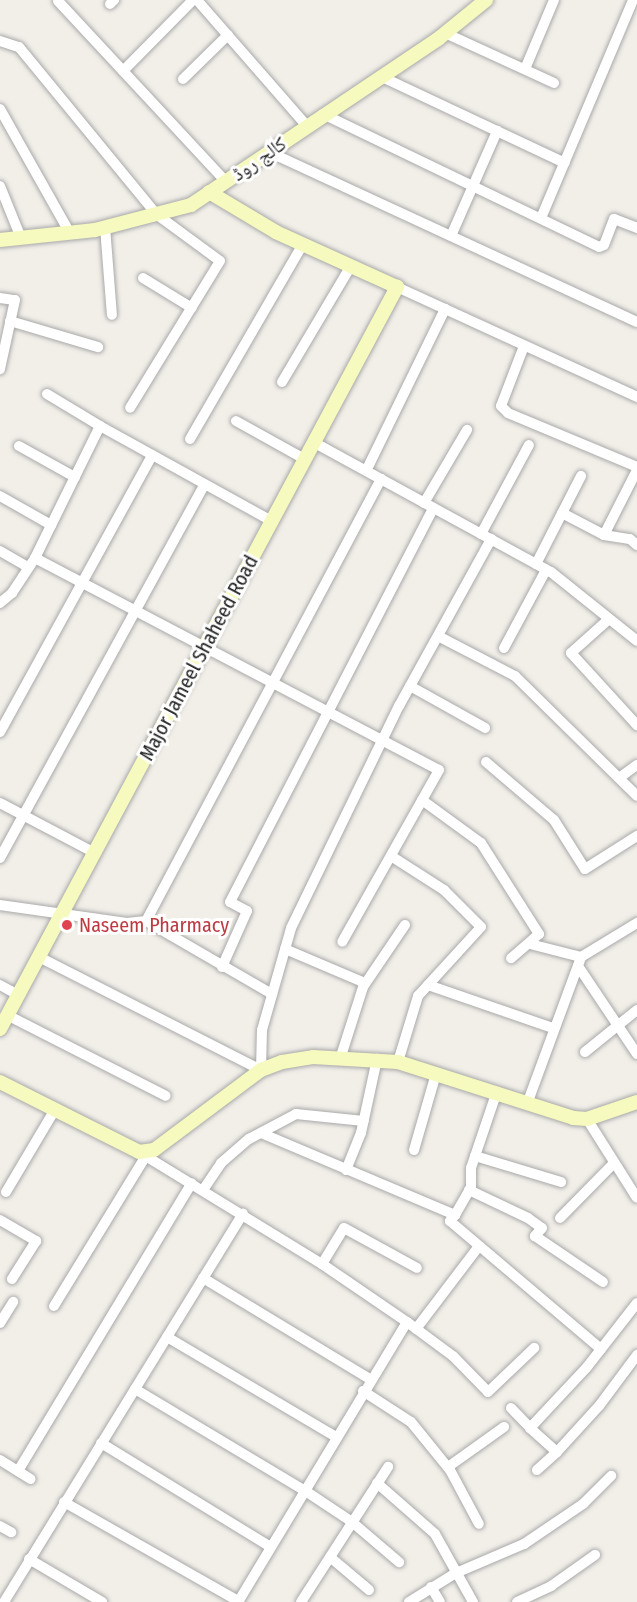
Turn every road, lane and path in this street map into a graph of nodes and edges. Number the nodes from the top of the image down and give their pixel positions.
1 (195, 0) edge
2 (486, 0) edge
3 (554, 0) edge
4 (633, 0) edge
5 (58, 1) edge
6 (445, 33) junction
7 (228, 35) junction
8 (0, 41) edge
9 (525, 69) junction
10 (123, 71) junction
11 (380, 76) junction
12 (183, 79) dead end
13 (554, 83) dead end
14 (0, 109) edge
15 (323, 114) junction
16 (307, 126) junction
17 (497, 131) junction
18 (269, 152) junction
19 (565, 163) junction
20 (226, 182) junction
21 (0, 186) edge
22 (473, 186) junction
23 (209, 192) junction
24 (156, 214) junction
25 (542, 218) junction
26 (105, 227) junction
27 (637, 228) edge
28 (70, 232) junction
29 (451, 236) junction
30 (21, 238) junction
31 (0, 240) edge
32 (303, 244) junction
33 (351, 266) junction
34 (142, 278) dead end
35 (397, 287) junction
36 (0, 298) edge
37 (192, 308) junction
38 (445, 309) junction
39 (112, 315) dead end
40 (10, 321) junction
41 (637, 322) edge
42 (524, 346) junction
43 (98, 347) dead end
44 (0, 369) edge
45 (282, 382) dead end
46 (47, 394) dead end
47 (637, 397) edge
48 (130, 408) dead end
49 (236, 421) dead end
50 (100, 426) junction
51 (466, 430) dead end
52 (190, 439) dead end
53 (315, 443) junction
54 (529, 445) dead end
55 (19, 446) dead end
56 (152, 455) junction
57 (306, 460) junction
58 (368, 467) dead end
59 (637, 468) edge
60 (581, 476) dead end
61 (75, 477) junction
62 (381, 479) junction
63 (205, 484) junction
64 (0, 496) edge
65 (428, 505) junction
66 (562, 513) junction
67 (273, 522) junction
68 (51, 525) junction
69 (603, 535) junction
70 (486, 537) junction
71 (637, 545) edge
72 (0, 551) edge
73 (32, 563) junction
74 (541, 567) junction
75 (81, 583) junction
76 (0, 603) edge
77 (133, 611) junction
78 (609, 619) junction
79 (438, 636) junction
80 (637, 641) edge
81 (204, 646) junction
82 (504, 648) dead end
83 (273, 682) junction
84 (410, 686) junction
85 (327, 711) junction
86 (637, 725) edge
87 (485, 728) dead end
88 (0, 732) edge
89 (383, 741) junction
90 (486, 762) dead end
91 (637, 765) edge
92 (619, 778) junction
93 (637, 796) edge
94 (422, 800) junction
95 (0, 803) edge
96 (23, 815) junction
97 (637, 836) edge
98 (95, 853) junction
99 (391, 856) junction
100 (0, 858) edge
101 (0, 905) edge
102 (61, 915) junction
103 (146, 921) junction
104 (637, 923) edge
105 (405, 925) dead end
106 (342, 942) dead end
107 (530, 944) junction
108 (285, 949) junction
109 (39, 957) junction
110 (511, 958) dead end
111 (579, 962) junction
112 (222, 967) junction
113 (366, 983) junction
114 (0, 985) edge
115 (428, 986) junction
116 (272, 994) junction
117 (18, 995) junction
118 (637, 1010) edge
119 (7, 1015) junction
120 (616, 1027) junction
121 (553, 1028) junction
122 (0, 1029) edge
123 (585, 1052) dead end
124 (637, 1054) edge
125 (341, 1056) junction
126 (377, 1059) junction
127 (398, 1062) junction
128 (261, 1070) junction
129 (436, 1074) junction
130 (0, 1083) edge
131 (496, 1094) junction
132 (166, 1096) dead end
133 (637, 1102) edge
134 (527, 1104) junction
135 (54, 1111) junction
136 (587, 1119) junction
137 (364, 1121) junction
138 (261, 1133) junction
139 (414, 1150) dead end
140 (143, 1154) junction
141 (475, 1156) junction
142 (613, 1164) junction
143 (346, 1170) junction
144 (561, 1182) dead end
145 (192, 1183) junction
146 (203, 1190) junction
147 (469, 1190) junction
148 (6, 1192) dead end
149 (637, 1198) edge
150 (243, 1214) junction
151 (455, 1215) junction
152 (560, 1218) dead end
153 (0, 1220) edge
154 (479, 1246) junction
155 (322, 1264) junction
156 (417, 1268) dead end
157 (203, 1278) junction
158 (12, 1279) dead end
159 (603, 1282) dead end
160 (13, 1302) dead end
161 (637, 1304) edge
162 (54, 1306) dead end
163 (406, 1322) junction
164 (0, 1323) edge
165 (416, 1329) junction
166 (167, 1337) junction
167 (534, 1348) dead end
168 (601, 1349) junction
169 (637, 1354) edge
170 (370, 1379) junction
171 (135, 1389) junction
172 (363, 1390) junction
173 (511, 1408) dead end
174 (504, 1427) dead end
175 (530, 1428) junction
176 (336, 1437) junction
177 (101, 1443) junction
178 (557, 1452) junction
179 (0, 1460) edge
180 (388, 1467) dead end
181 (448, 1467) junction
182 (537, 1470) dead end
183 (18, 1471) junction
184 (611, 1476) dead end
185 (31, 1479) dead end
186 (377, 1483) junction
187 (304, 1490) junction
188 (64, 1502) junction
189 (352, 1522) junction
190 (479, 1524) dead end
191 (0, 1526) edge
192 (10, 1533) dead end
193 (271, 1547) junction
194 (595, 1555) dead end
195 (330, 1557) junction
196 (29, 1559) junction
197 (399, 1562) dead end
198 (456, 1573) junction
199 (431, 1587) junction
200 (369, 1590) dead end
201 (4, 1602) edge
202 (102, 1602) edge
203 (238, 1602) edge
204 (301, 1602) edge
205 (409, 1602) edge
206 (440, 1602) edge
207 (472, 1602) edge
208 (518, 1602) edge

1 - 7 street
1 - 10 street
2 - 6 street, کالج روڈ
3 - 9 street
4 - 19 street
5 - 10 street
6 - 9 street
6 - 11 street, کالج روڈ
7 - 12 street
7 - 16 street
8 - 24 street
9 - 13 street
10 - 20 street
11 - 15 street, کالج روڈ
11 - 17 street
14 - 28 street
15 - 16 street, کالج روڈ
15 - 22 street
16 - 18 street, کالج روڈ
17 - 19 street
17 - 22 street
18 - 20 street, کالج روڈ
18 - 29 street
19 - 25 street
20 - 23 street, کالج روڈ
21 - 30 street
22 - 25 street
22 - 29 street
23 - 24 street, کالج روڈ
23 - 32 street
24 - 26 street, کالج روڈ
24 - 37 street
25 - 27 street
26 - 28 street, کالج روڈ
26 - 39 street
28 - 30 street, کالج روڈ
29 - 41 street
30 - 31 street, کالج روڈ
32 - 33 street
32 - 52 street
33 - 35 street
33 - 45 street
34 - 37 street
35 - 38 street
35 - 53 street, Major Jameel Shaheed Road
36 - 40 street
37 - 48 street
38 - 42 street
38 - 58 street
40 - 43 street
40 - 44 street
42 - 47 street
42 - 59 street
46 - 50 street
49 - 57 street
50 - 56 street
50 - 61 street
51 - 65 street
53 - 57 street, Major Jameel Shaheed Road
53 - 62 street
54 - 70 street
55 - 61 street
56 - 63 street
56 - 75 street
57 - 67 street, Major Jameel Shaheed Road
59 - 69 street
60 - 66 street
61 - 68 street
62 - 65 street
62 - 83 street
63 - 67 street
63 - 77 street
64 - 68 street
65 - 70 street
65 - 85 street
66 - 69 street
66 - 74 street
67 - 81 street, Major Jameel Shaheed Road
68 - 73 street
69 - 71 street
70 - 74 street
70 - 79 street
72 - 73 street
73 - 75 street
73 - 76 street
74 - 78 street
74 - 82 street
75 - 77 street
75 - 88 street
77 - 81 street
77 - 96 street
78 - 80 street
78 - 86 street
79 - 84 street
79 - 92 street
81 - 83 street
81 - 98 street, Major Jameel Shaheed Road
83 - 85 street
83 - 103 street
84 - 87 street
84 - 89 street
85 - 89 street
85 - 112 street
89 - 94 street
89 - 108 street
90 - 97 street
91 - 92 street
92 - 93 street
94 - 99 street
94 - 107 street
95 - 96 street
96 - 98 street
96 - 100 street
98 - 102 street, Major Jameel Shaheed Road
99 - 106 street
99 - 115 street
101 - 102 street
102 - 103 street
102 - 109 street, Major Jameel Shaheed Road
103 - 112 street
104 - 111 street
105 - 113 street
107 - 110 street
107 - 111 street
108 - 113 street
108 - 116 street
109 - 117 street, Major Jameel Shaheed Road
109 - 128 street
111 - 120 street
111 - 121 street
112 - 116 street
113 - 125 street
114 - 117 street
115 - 121 street
115 - 127 street
116 - 128 street
117 - 119 street, Major Jameel Shaheed Road
118 - 120 street
119 - 122 street, Major Jameel Shaheed Road
119 - 132 street
120 - 123 street
120 - 124 street
121 - 134 street
125 - 126 street
125 - 128 street
126 - 127 street
126 - 137 street
127 - 129 street
128 - 140 street
129 - 131 street
129 - 139 street
130 - 135 street
131 - 134 street
131 - 141 street
133 - 136 street
134 - 136 street
135 - 140 street
135 - 148 street
136 - 142 street
137 - 138 street
137 - 143 street
138 - 143 street
138 - 146 street
140 - 145 street
140 - 162 street
141 - 144 street
141 - 147 street
142 - 149 street
142 - 152 street
143 - 151 street
145 - 146 street
145 - 183 street
146 - 150 street
147 - 151 street
147 - 159 street
150 - 155 street
150 - 157 street
151 - 154 street
153 - 158 street
154 - 165 street
154 - 168 street
155 - 156 street
155 - 163 street
157 - 166 street
157 - 170 street
160 - 164 street
161 - 168 street
163 - 165 street
163 - 170 street
165 - 167 street
166 - 171 street
166 - 176 street
168 - 175 street
169 - 178 street
170 - 172 street
171 - 177 street
171 - 187 street
172 - 176 street
172 - 181 street
173 - 175 street
174 - 181 street
175 - 178 street
176 - 187 street
177 - 188 street
177 - 193 street
178 - 182 street
179 - 183 street
180 - 186 street
181 - 190 street
183 - 185 street
184 - 198 street
186 - 189 street
186 - 198 street
187 - 189 street
187 - 193 street
188 - 196 street
188 - 203 street
189 - 195 street
189 - 197 street
191 - 192 street
193 - 203 street
194 - 208 street
195 - 200 street
195 - 204 street
196 - 201 street
196 - 202 street
198 - 199 street
198 - 207 street
199 - 205 street
199 - 206 street

